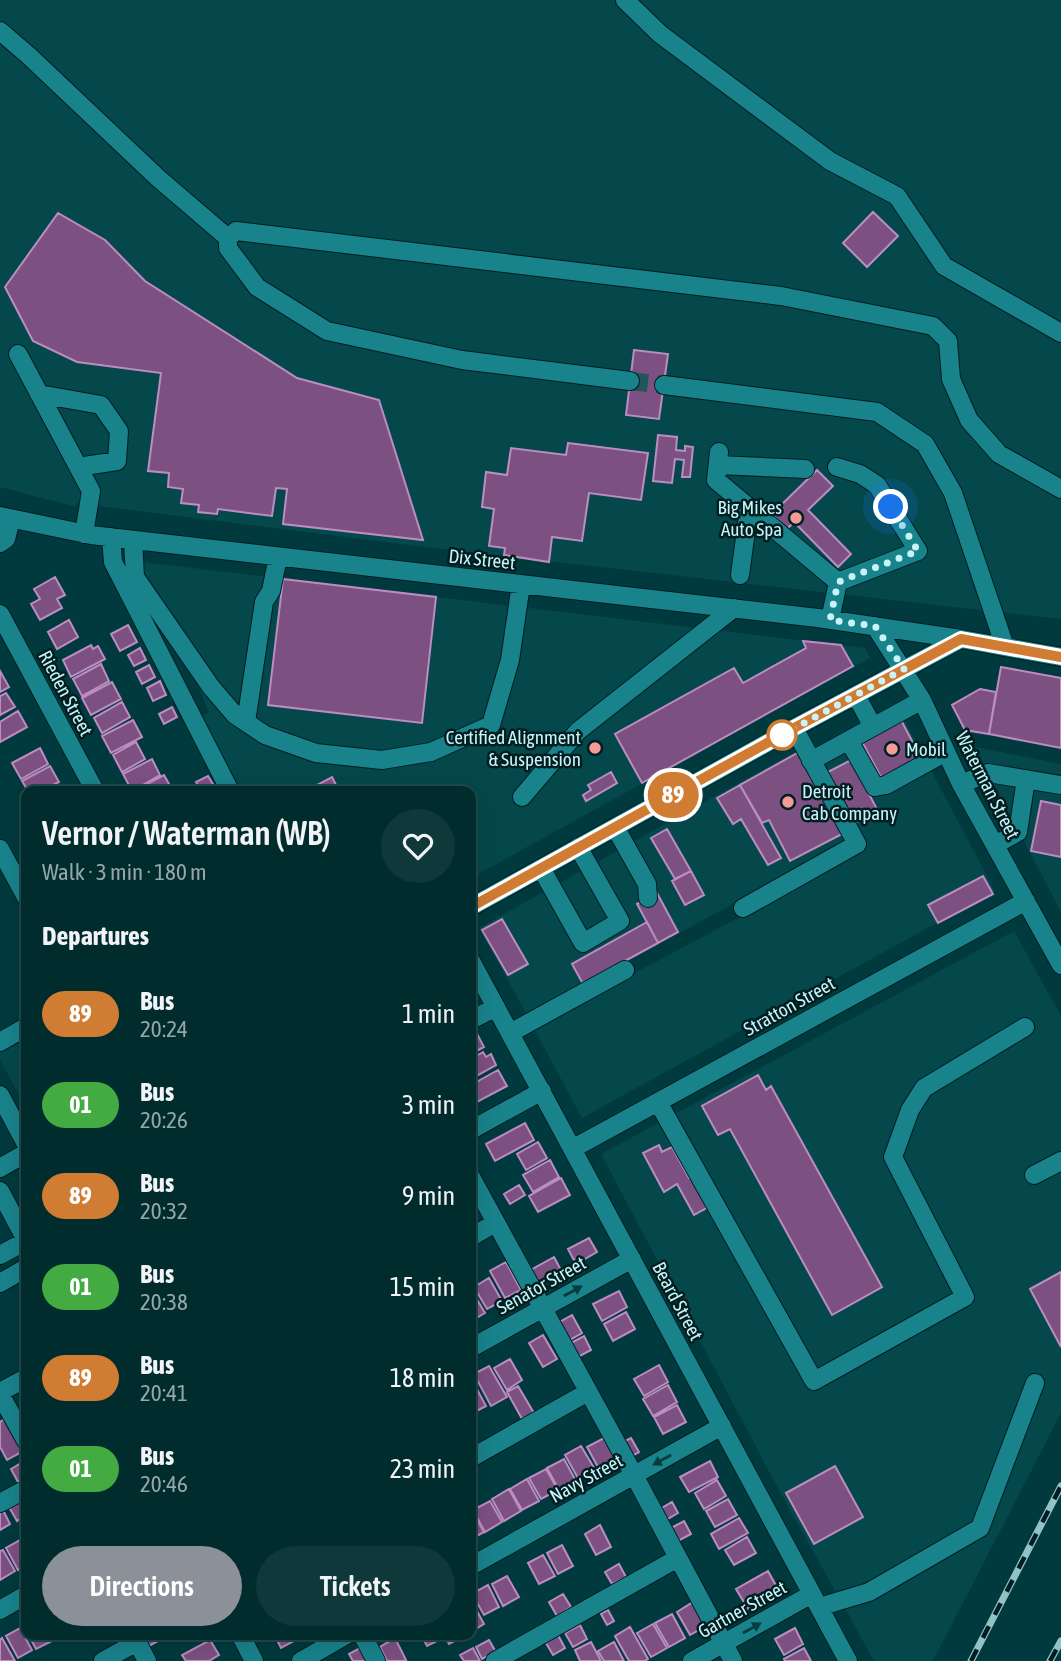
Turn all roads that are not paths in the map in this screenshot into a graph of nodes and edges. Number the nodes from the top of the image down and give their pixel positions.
1 (625, 0) edge
2 (0, 31) edge
3 (228, 237) junction
4 (1061, 333) edge
5 (18, 354) dead end
6 (630, 381) tunnel mouth
7 (664, 385) tunnel mouth
8 (39, 394) junction
9 (78, 467) junction
10 (837, 467) dead end
11 (805, 469) dead end
12 (1061, 489) edge
13 (749, 508) junction
14 (6, 518) edge
15 (85, 534) junction
16 (111, 537) junction
17 (133, 540) junction
18 (0, 543) edge
19 (278, 557) junction
20 (740, 575) dead end
21 (838, 582) junction
22 (521, 584) junction
23 (734, 608) junction
24 (0, 614) edge
25 (830, 620) junction
26 (875, 626) junction
27 (961, 639) junction
28 (1005, 647) junction
29 (1061, 657) edge
30 (904, 669) junction
31 (856, 695) junction
32 (922, 700) junction
33 (246, 722) junction
34 (873, 727) junction
35 (794, 728) junction
36 (849, 741) junction
37 (946, 752) junction
38 (811, 761) junction
39 (1026, 779) junction
40 (961, 784) junction
41 (1061, 785) edge
42 (92, 786) edge
43 (227, 786) edge
44 (522, 797) dead end
45 (615, 827) junction
46 (995, 845) junction
47 (578, 847) junction
48 (0, 849) edge
49 (541, 868) junction
50 (21, 888) edge
51 (648, 898) dead end
52 (1026, 901) junction
53 (476, 903) edge
54 (743, 908) dead end
55 (1061, 965) edge
56 (476, 970) edge
57 (625, 970) dead end
58 (496, 1007) junction
59 (476, 1017) edge
60 (1025, 1027) dead end
61 (21, 1030) edge
62 (510, 1033) junction
63 (0, 1042) edge
64 (542, 1091) junction
65 (0, 1095) edge
66 (657, 1102) junction
67 (476, 1127) edge
68 (21, 1135) edge
69 (572, 1149) junction
70 (21, 1156) edge
71 (1061, 1161) edge
72 (0, 1168) edge
73 (1034, 1175) dead end
74 (476, 1187) edge
75 (0, 1191) edge
76 (495, 1223) junction
77 (21, 1231) edge
78 (476, 1234) edge
79 (21, 1243) edge
80 (0, 1255) edge
81 (632, 1259) junction
82 (21, 1271) edge
83 (0, 1282) edge
84 (542, 1309) junction
85 (476, 1345) edge
86 (21, 1381) edge
87 (1035, 1383) dead end
88 (588, 1392) junction
89 (0, 1393) edge
90 (722, 1426) junction
91 (21, 1432) edge
92 (476, 1455) edge
93 (634, 1475) junction
94 (21, 1492) edge
95 (0, 1503) edge
96 (678, 1558) junction
97 (476, 1563) edge
98 (21, 1598) edge
99 (816, 1601) junction
100 (0, 1610) edge
101 (132, 1640) edge
102 (136, 1640) edge
103 (243, 1640) edge
104 (338, 1640) edge
105 (365, 1640) edge
106 (724, 1643) junction
107 (103, 1661) edge
108 (147, 1661) edge
109 (254, 1661) edge
110 (301, 1661) edge
111 (376, 1661) edge
112 (495, 1661) edge
113 (692, 1661) edge
114 (733, 1661) edge
115 (848, 1661) edge

1 - 4 street
2 - 3 street
3 - 6 street
3 - 12 street
5 - 8 street
7 - 28 street
8 - 9 street
8 - 9 street
9 - 15 street
10 - 21 street
11 - 13 street
13 - 20 street
13 - 21 street
14 - 15 street, Dix Street
14 - 18 street
15 - 16 street, Dix Street
16 - 17 street, Dix Street
16 - 43 street
17 - 19 street, Dix Street
17 - 33 street
19 - 22 street, Dix Street
19 - 33 street
21 - 25 street
22 - 23 street, Dix Street
22 - 33 street
23 - 25 street, Dix Street
23 - 44 street
24 - 42 street, Rieden Street
25 - 26 street, Dix Street
26 - 27 street, Dix Street
26 - 30 street, Waterman Street
27 - 28 street, Dix Street
27 - 30 street
28 - 29 street, Dix Street
30 - 31 street
30 - 32 street, Waterman Street
31 - 34 street
31 - 35 street
32 - 34 street
32 - 37 street, Waterman Street
34 - 36 street
35 - 38 street
35 - 45 street
36 - 37 street
36 - 38 street
37 - 40 street, Waterman Street
38 - 54 street
39 - 40 street
39 - 41 street
39 - 46 street
40 - 46 street, Waterman Street
45 - 47 street
45 - 51 street
46 - 52 street, Waterman Street
47 - 49 street
47 - 49 street
48 - 50 street
49 - 53 street
52 - 55 street, Waterman Street
52 - 66 street, Stratton Street
56 - 58 street, Beard Street
57 - 62 street
58 - 59 street
58 - 62 street, Beard Street
60 - 66 street
61 - 63 street
62 - 64 street, Beard Street
64 - 67 street
64 - 69 street, Beard Street
65 - 68 street
66 - 69 street, Stratton Street
69 - 81 street, Beard Street
70 - 72 street
71 - 73 street
74 - 76 street
75 - 77 street
76 - 78 street
76 - 84 street
79 - 80 street
84 -> 81 street, Senator Street
81 - 90 street, Beard Street
82 - 83 street
84 - 85 street, Senator Street
84 - 88 street
86 - 89 street
87 - 99 street, Gartner Street
88 - 92 street
88 - 93 street
89 - 91 street
90 -> 93 street, Navy Street
90 - 99 street, Beard Street
93 - 96 street
93 - 97 street, Navy Street
94 - 95 street
96 - 106 street
96 - 112 street
98 - 100 street
106 -> 99 street, Gartner Street
99 - 115 street, Beard Street
101 - 107 street
102 - 108 street
103 - 109 street
104 - 110 street
105 - 111 street
106 - 113 street, Gartner Street
106 - 114 street

